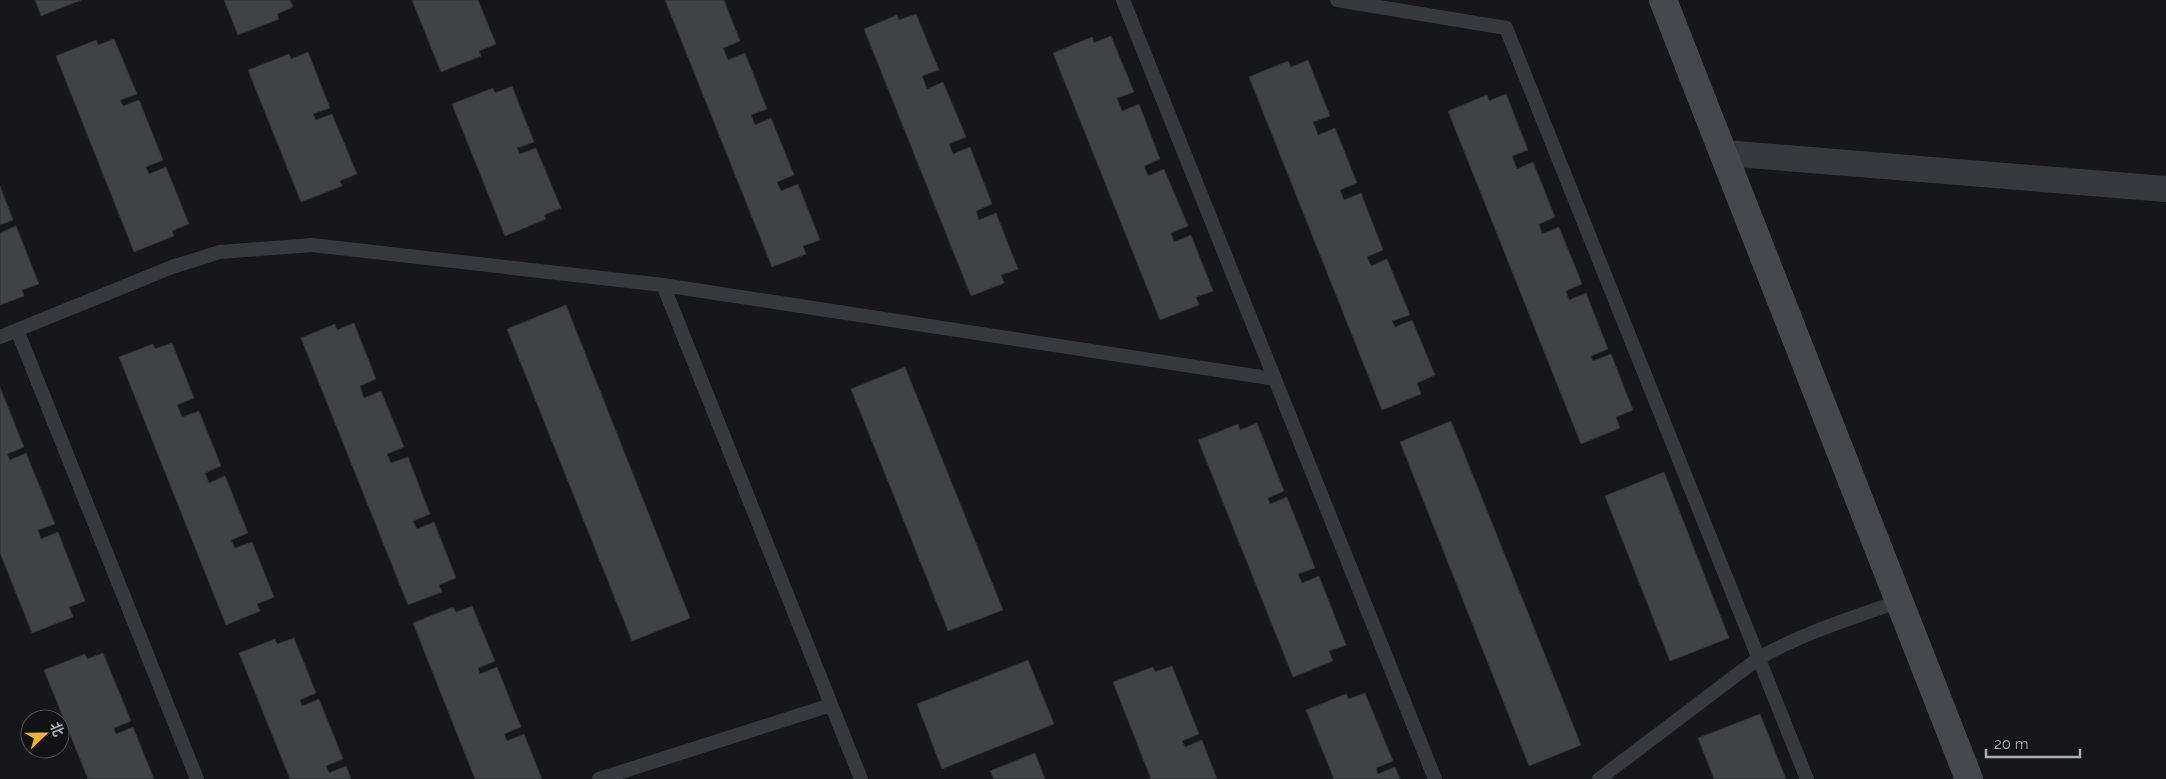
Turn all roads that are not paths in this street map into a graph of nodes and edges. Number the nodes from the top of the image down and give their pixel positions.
1 (1123, 0) edge
2 (1337, 0) edge
3 (1663, 0) edge
4 (1724, 153) junction
5 (2166, 189) edge
6 (663, 285) junction
7 (17, 330) junction
8 (0, 337) edge
9 (1275, 378) junction
10 (1900, 602) junction
11 (1759, 658) junction
12 (831, 705) junction
13 (197, 779) edge
14 (599, 779) edge
15 (860, 779) edge
16 (1435, 779) edge
17 (1599, 779) edge
18 (1807, 779) edge
19 (1970, 779) edge

1 - 9 lane
2 - 11 lane
3 - 4 main road
4 - 5 street
4 - 10 main road
6 - 7 lane
6 - 9 lane
6 - 12 lane
7 - 8 lane
7 - 13 lane
9 - 16 lane
10 - 11 lane
10 - 19 main road
11 - 17 lane
11 - 18 lane
12 - 14 lane
12 - 15 lane

